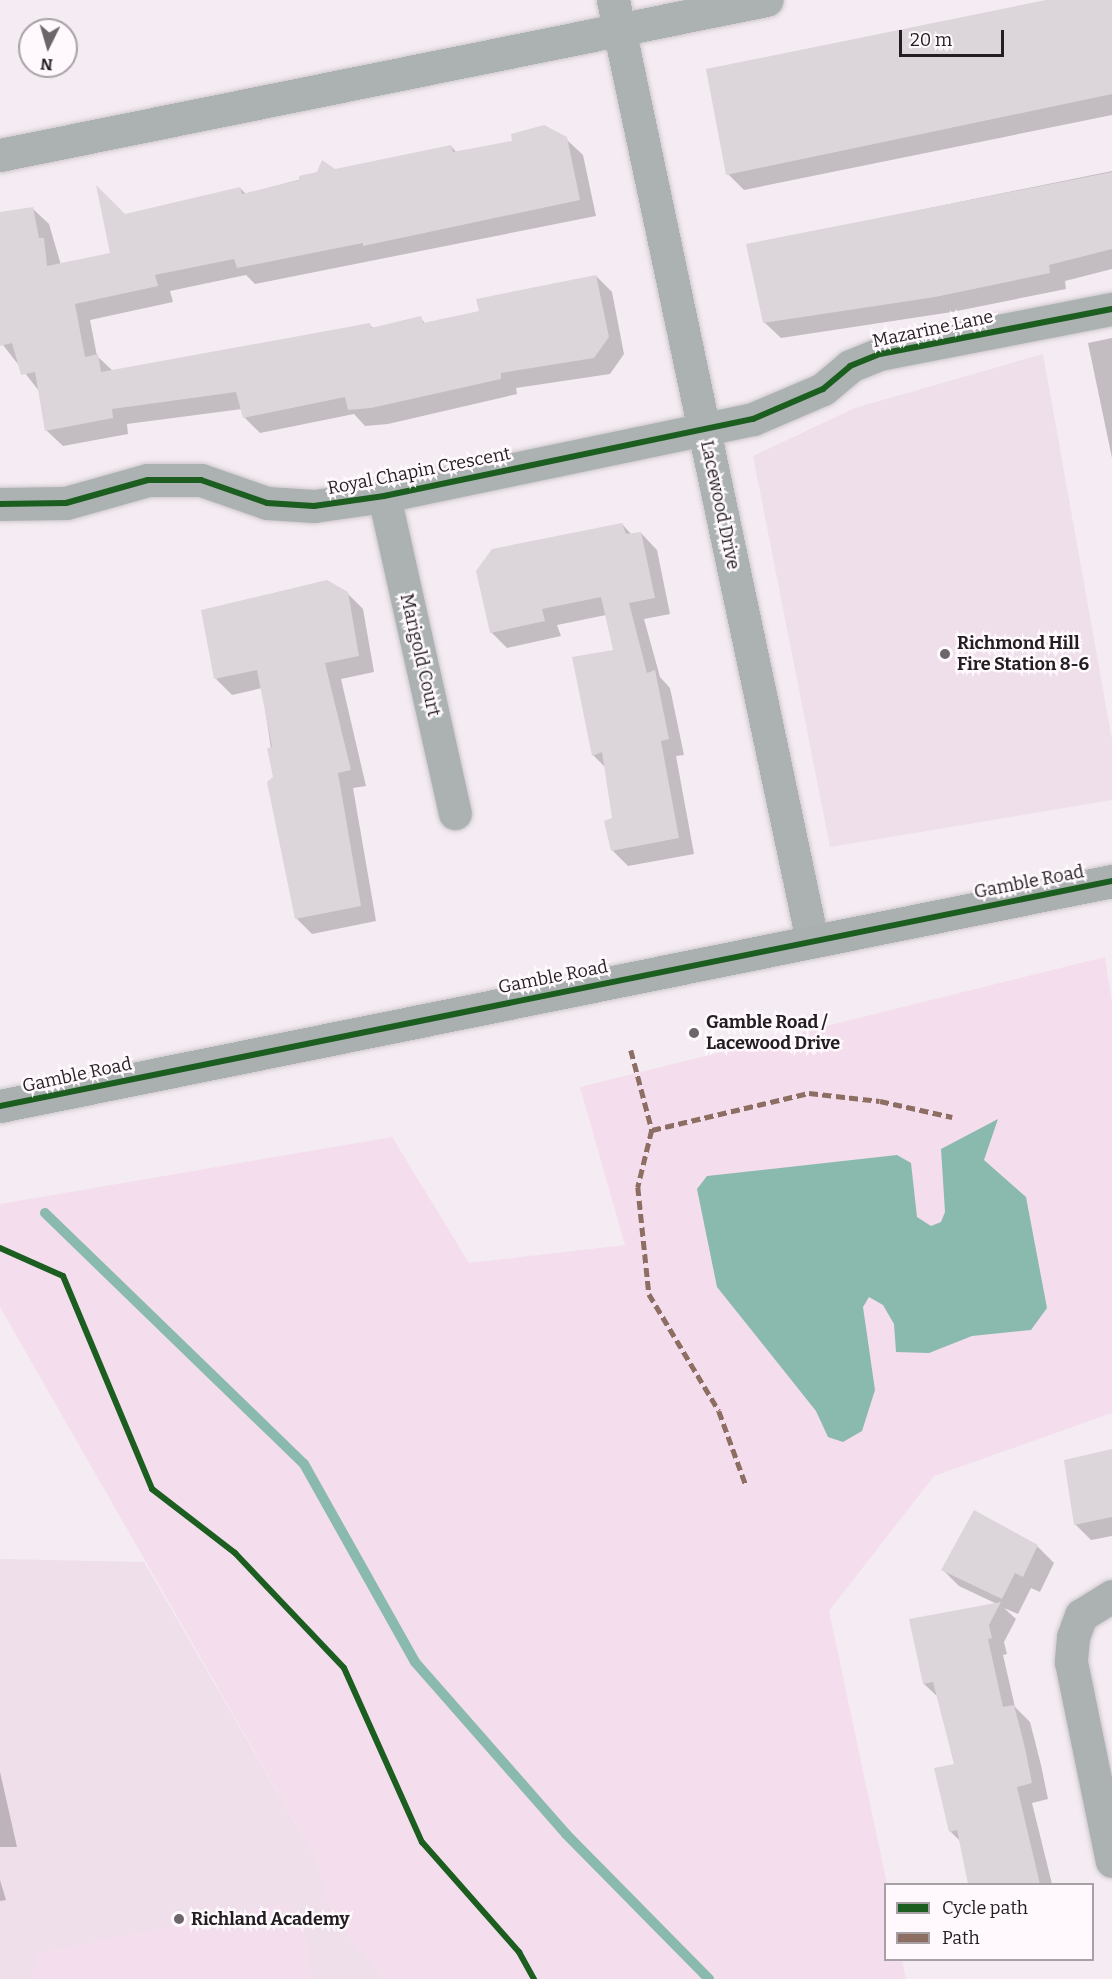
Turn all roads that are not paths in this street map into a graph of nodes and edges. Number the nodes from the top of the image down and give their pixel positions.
1 (766, 0) edge
2 (616, 15) edge
3 (0, 155) edge
4 (1112, 309) edge
5 (704, 427) junction
6 (384, 496) junction
7 (0, 504) edge
8 (455, 813) dead end
9 (1112, 881) edge
10 (812, 940) junction
11 (0, 1106) edge
12 (1112, 1596) edge
13 (1112, 1861) edge

1 - 2 street
2 - 3 street
2 - 5 street, Lacewood Drive
4 - 5 street, Mazarine Lane
5 - 6 street, Royal Chapin Crescent
5 - 10 street, Lacewood Drive
6 - 7 street, Royal Chapin Crescent
6 - 8 street, Marigold Court
9 - 10 main road, Gamble Road
10 - 11 main road, Gamble Road
12 - 13 street

